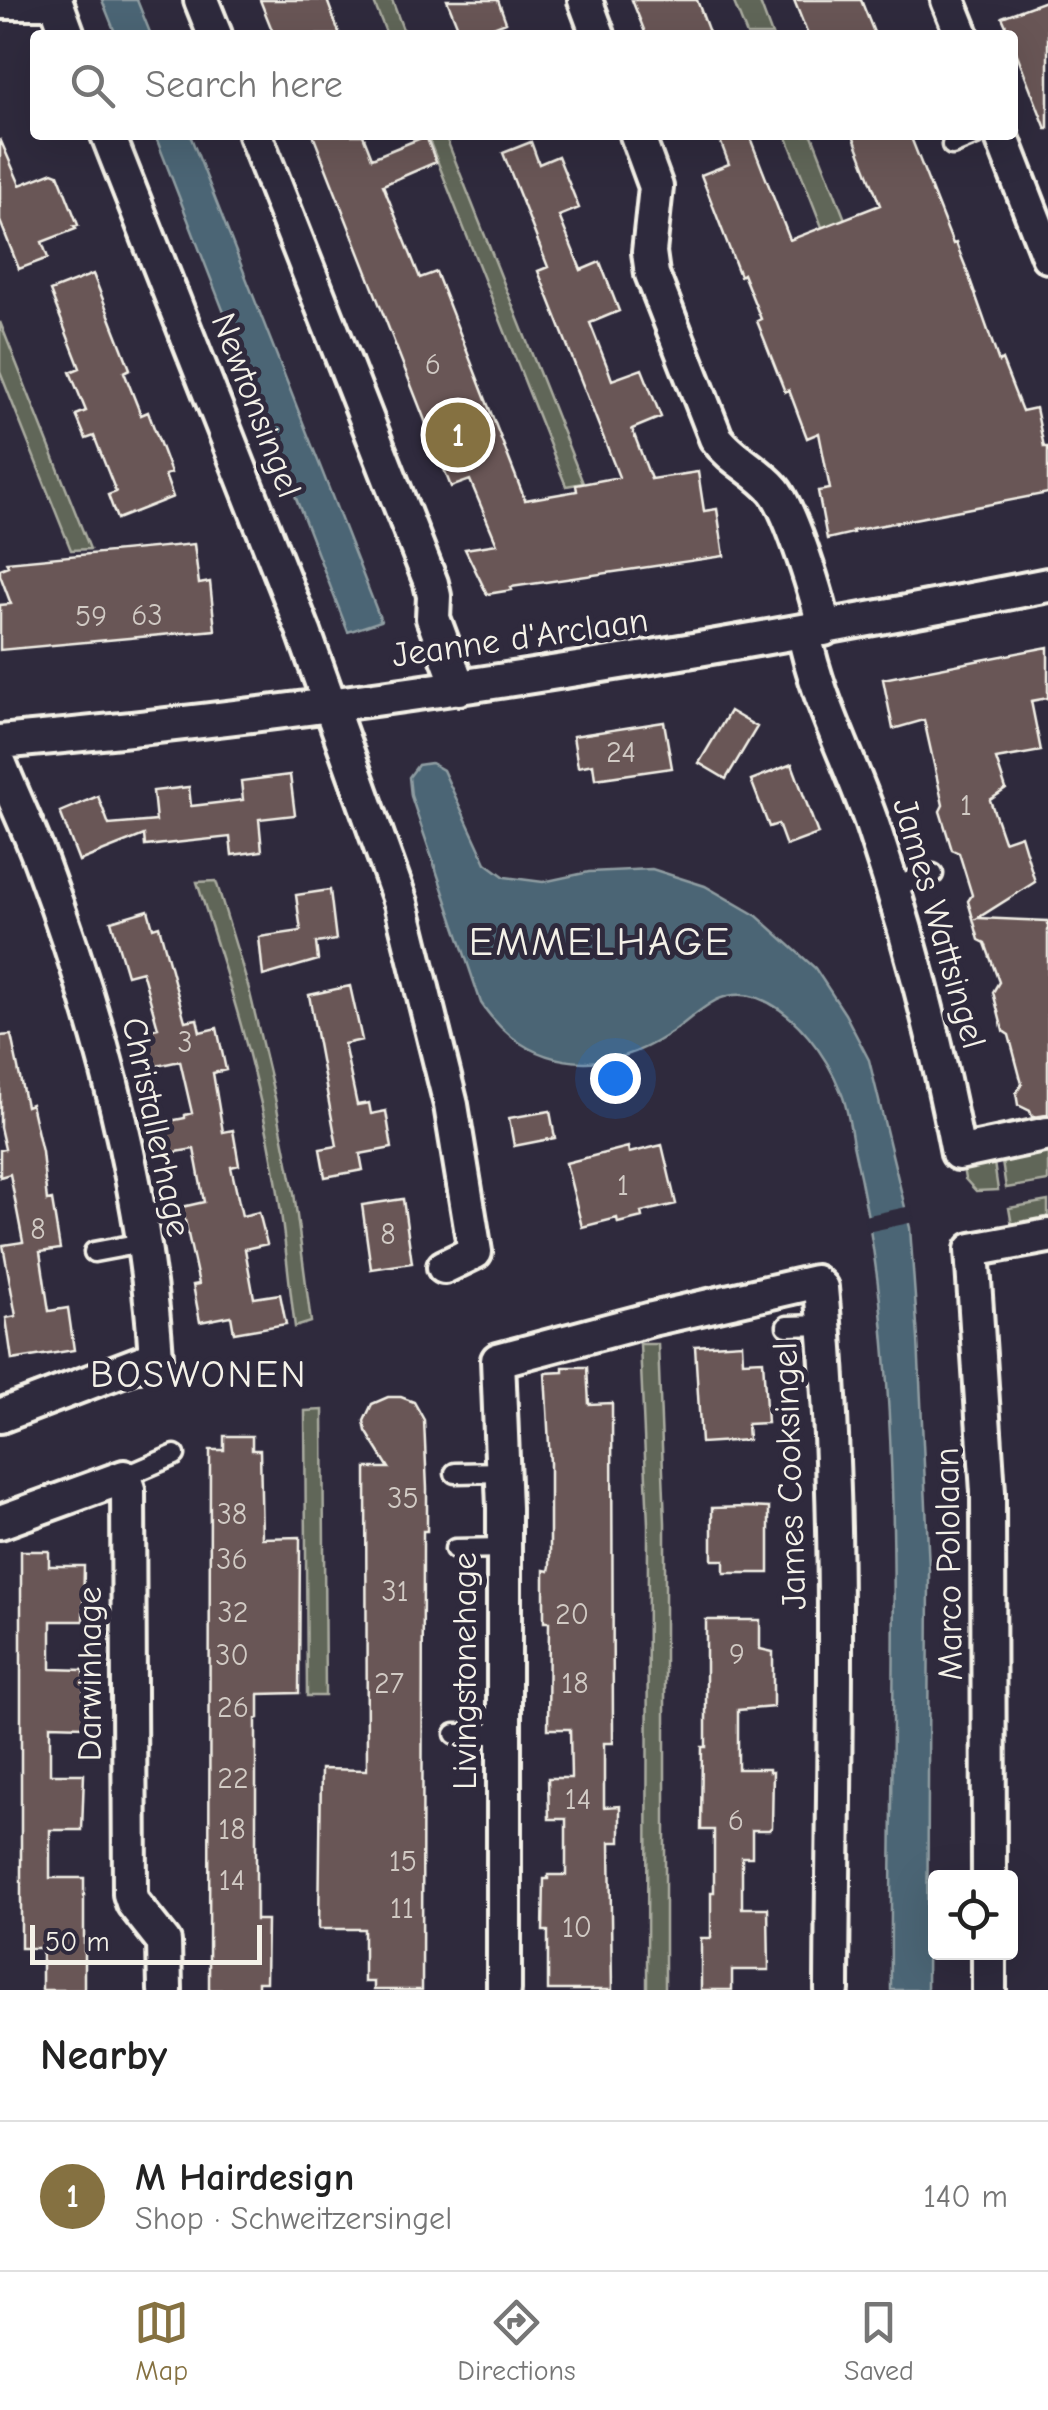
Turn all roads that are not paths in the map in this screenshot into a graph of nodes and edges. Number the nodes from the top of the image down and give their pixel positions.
1 (201, 0) edge
2 (585, 0) edge
3 (948, 0) edge
4 (0, 2) edge
5 (66, 30) edge
6 (213, 30) edge
7 (596, 30) edge
8 (960, 30) edge
9 (110, 140) edge
10 (256, 140) edge
11 (639, 140) edge
12 (964, 140) edge
13 (1003, 140) edge
14 (952, 145) dead end
15 (1048, 256) edge
16 (1048, 585) edge
17 (814, 631) junction
18 (459, 688) junction
19 (331, 705) junction
20 (0, 742) edge
21 (0, 764) edge
22 (933, 874) dead end
23 (892, 887) junction
24 (1048, 1134) edge
25 (1048, 1236) edge
26 (142, 1243) junction
27 (94, 1252) dead end
28 (444, 1267) dead end
29 (825, 1325) junction
30 (786, 1326) dead end
31 (505, 1358) joint
32 (0, 1416) edge
33 (175, 1456) dead end
34 (503, 1472) junction
35 (455, 1473) dead end
36 (124, 1478) junction
37 (0, 1522) edge
38 (504, 1548) junction
39 (455, 1549) dead end
40 (455, 1734) dead end
41 (504, 1734) junction
42 (989, 1870) edge
43 (989, 1960) edge
44 (165, 1990) edge
45 (504, 1990) edge
46 (832, 1990) edge
47 (989, 1990) edge

1 - 6 street
2 - 7 street
3 - 8 street
4 - 5 street
9 - 19 street, Newtonsingel
10 - 18 street
11 - 17 street, James Wattsingel
12 - 14 lane
13 - 15 street
16 - 17 street, Jeanne d'Arclaan
17 - 18 street, Jeanne d'Arclaan
17 - 23 street, James Wattsingel
18 - 19 street, Jeanne d'Arclaan
19 - 20 street, Jeanne d'Arclaan
19 - 28 street, Newtonsingel
21 - 26 street, Christallerhage
22 - 23 lane
23 - 24 street, James Wattsingel
25 - 42 street, Marco Pololaan
26 - 27 lane
26 - 32 street, Christallerhage
29 - 30 lane
29 - 31 street, James Cooksingel
29 - 46 street, James Cooksingel
31 - 34 street, Livingstonehage
33 - 36 lane
34 - 35 lane
34 - 38 street, Livingstonehage
36 - 37 street
36 - 44 street, Darwinhage
38 - 39 lane
38 - 41 street, Livingstonehage
40 - 41 lane
41 - 45 street, Livingstonehage
43 - 47 street

